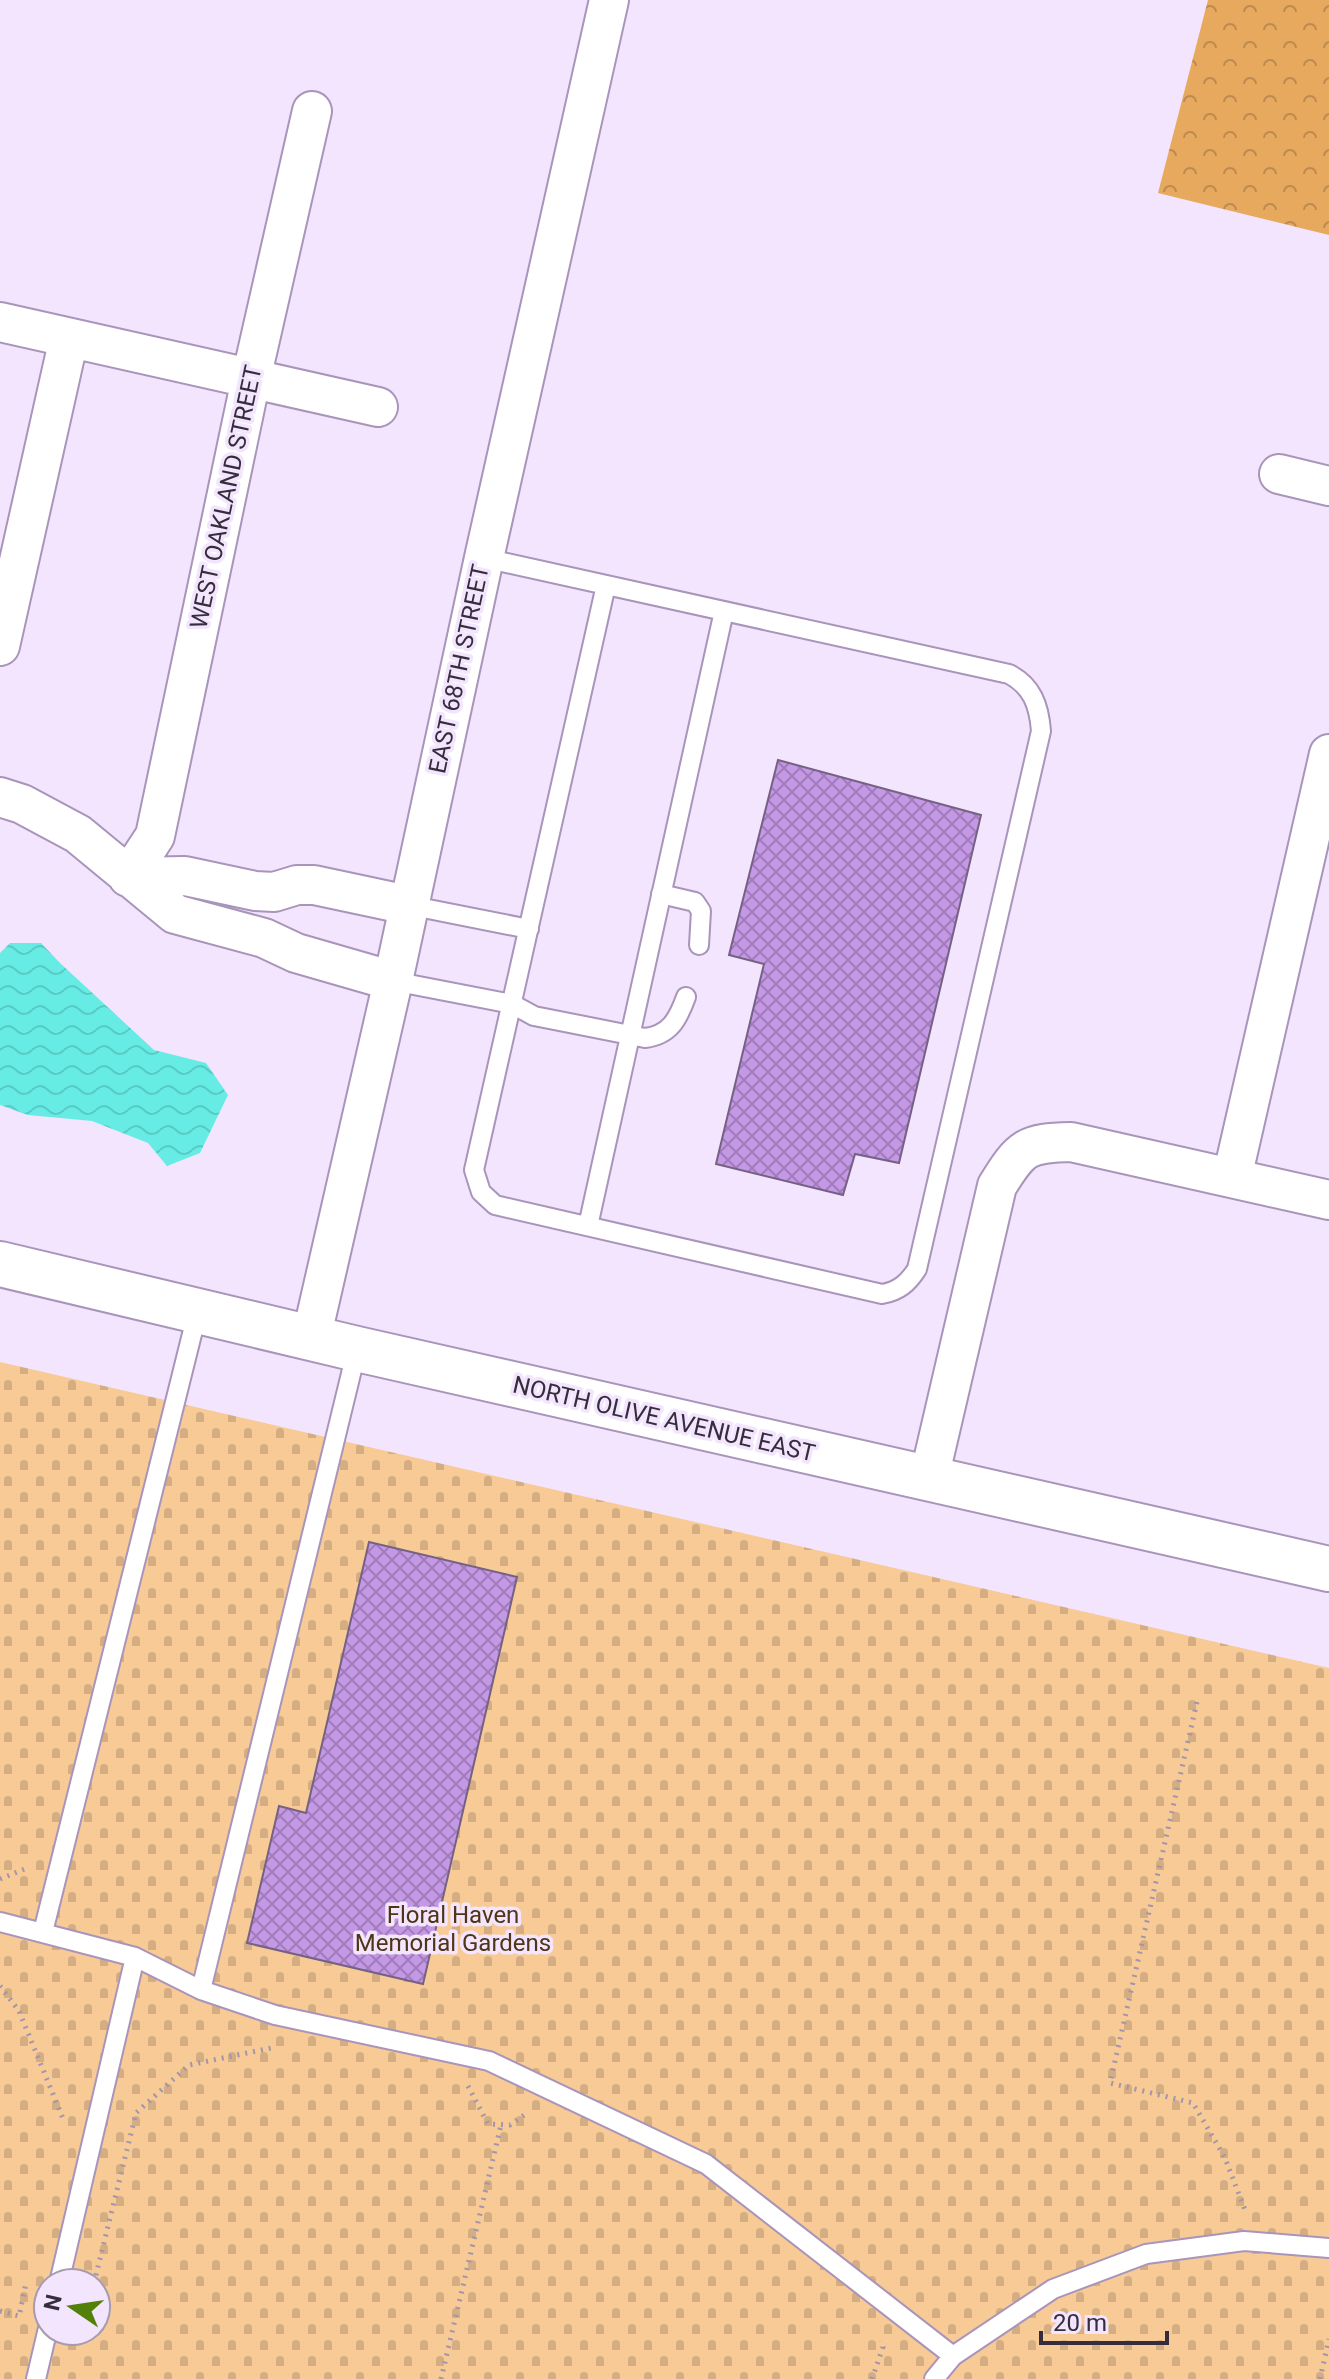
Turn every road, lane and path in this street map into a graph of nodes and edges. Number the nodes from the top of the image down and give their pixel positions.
1 (609, 0) edge
2 (312, 111) dead end
3 (0, 322) edge
4 (69, 338) junction
5 (251, 379) junction
6 (378, 407) dead end
7 (1279, 474) dead end
8 (1329, 486) edge
9 (484, 558) junction
10 (606, 585) junction
11 (724, 611) junction
12 (0, 646) edge
13 (1329, 754) edge
14 (0, 797) edge
15 (128, 877) junction
16 (661, 894) junction
17 (408, 905) junction
18 (269, 915) junction
19 (529, 929) junction
20 (699, 945) dead end
21 (393, 981) junction
22 (686, 997) dead end
23 (512, 1004) junction
24 (630, 1035) junction
25 (1232, 1178) junction
26 (1329, 1200) edge
27 (588, 1226) junction
28 (0, 1264) edge
29 (198, 1310) junction
30 (311, 1339) junction
31 (357, 1349) junction
32 (929, 1478) junction
33 (1329, 1569) edge
34 (1197, 1702) dead end
35 (0, 1922) edge
36 (43, 1932) junction
37 (135, 1957) junction
38 (0, 1986) edge
39 (201, 1990) junction
40 (284, 2050) dead end
41 (466, 2083) dead end
42 (530, 2111) dead end
43 (501, 2125) junction
44 (61, 2133) dead end
45 (1248, 2218) dead end
46 (1329, 2248) edge
47 (63, 2267) edge
48 (98, 2267) edge
49 (29, 2270) dead end
50 (0, 2311) edge
51 (19, 2316) junction
52 (16, 2328) dead end
53 (880, 2337) dead end
54 (1329, 2339) edge
55 (44, 2347) edge
56 (953, 2356) junction
57 (36, 2379) edge
58 (441, 2379) edge
59 (872, 2379) edge
60 (934, 2379) edge
61 (1320, 2379) edge

1 - 9 street, EAST 68TH STREET
2 - 5 street, WEST OAKLAND STREET
3 - 4 street
4 - 5 street
4 - 12 street
5 - 6 street
5 - 15 street, WEST OAKLAND STREET
7 - 8 street
9 - 10 lane
9 - 17 street, EAST 68TH STREET
10 - 11 lane
10 - 19 lane
11 - 16 lane
11 - 27 lane
13 - 25 street
14 - 15 street
15 - 18 street
16 - 20 lane
16 - 24 lane
17 - 18 street
17 - 19 lane
17 - 21 street, EAST 68TH STREET
18 - 21 street
19 - 23 lane
21 - 23 lane
21 - 30 street, EAST 68TH STREET
22 - 24 lane
23 - 24 lane
23 - 27 lane
24 - 27 lane
25 - 26 street
25 - 32 street
28 - 29 street, NORTH OLIVE AVENUE EAST
29 - 30 street, NORTH OLIVE AVENUE EAST
29 - 36 lane
30 - 31 street, NORTH OLIVE AVENUE EAST
31 - 32 street, NORTH OLIVE AVENUE EAST
31 - 39 lane
32 - 33 street, NORTH OLIVE AVENUE EAST
34 - 45 path
35 - 36 lane
36 - 37 lane
37 - 39 lane
37 - 47 lane
38 - 44 path
39 - 56 lane
40 - 48 path
41 - 43 path
42 - 43 path
43 - 58 path
46 - 56 lane
49 - 51 path
50 - 51 path
51 - 52 path
53 - 59 path
54 - 61 path
55 - 57 lane
56 - 60 lane

